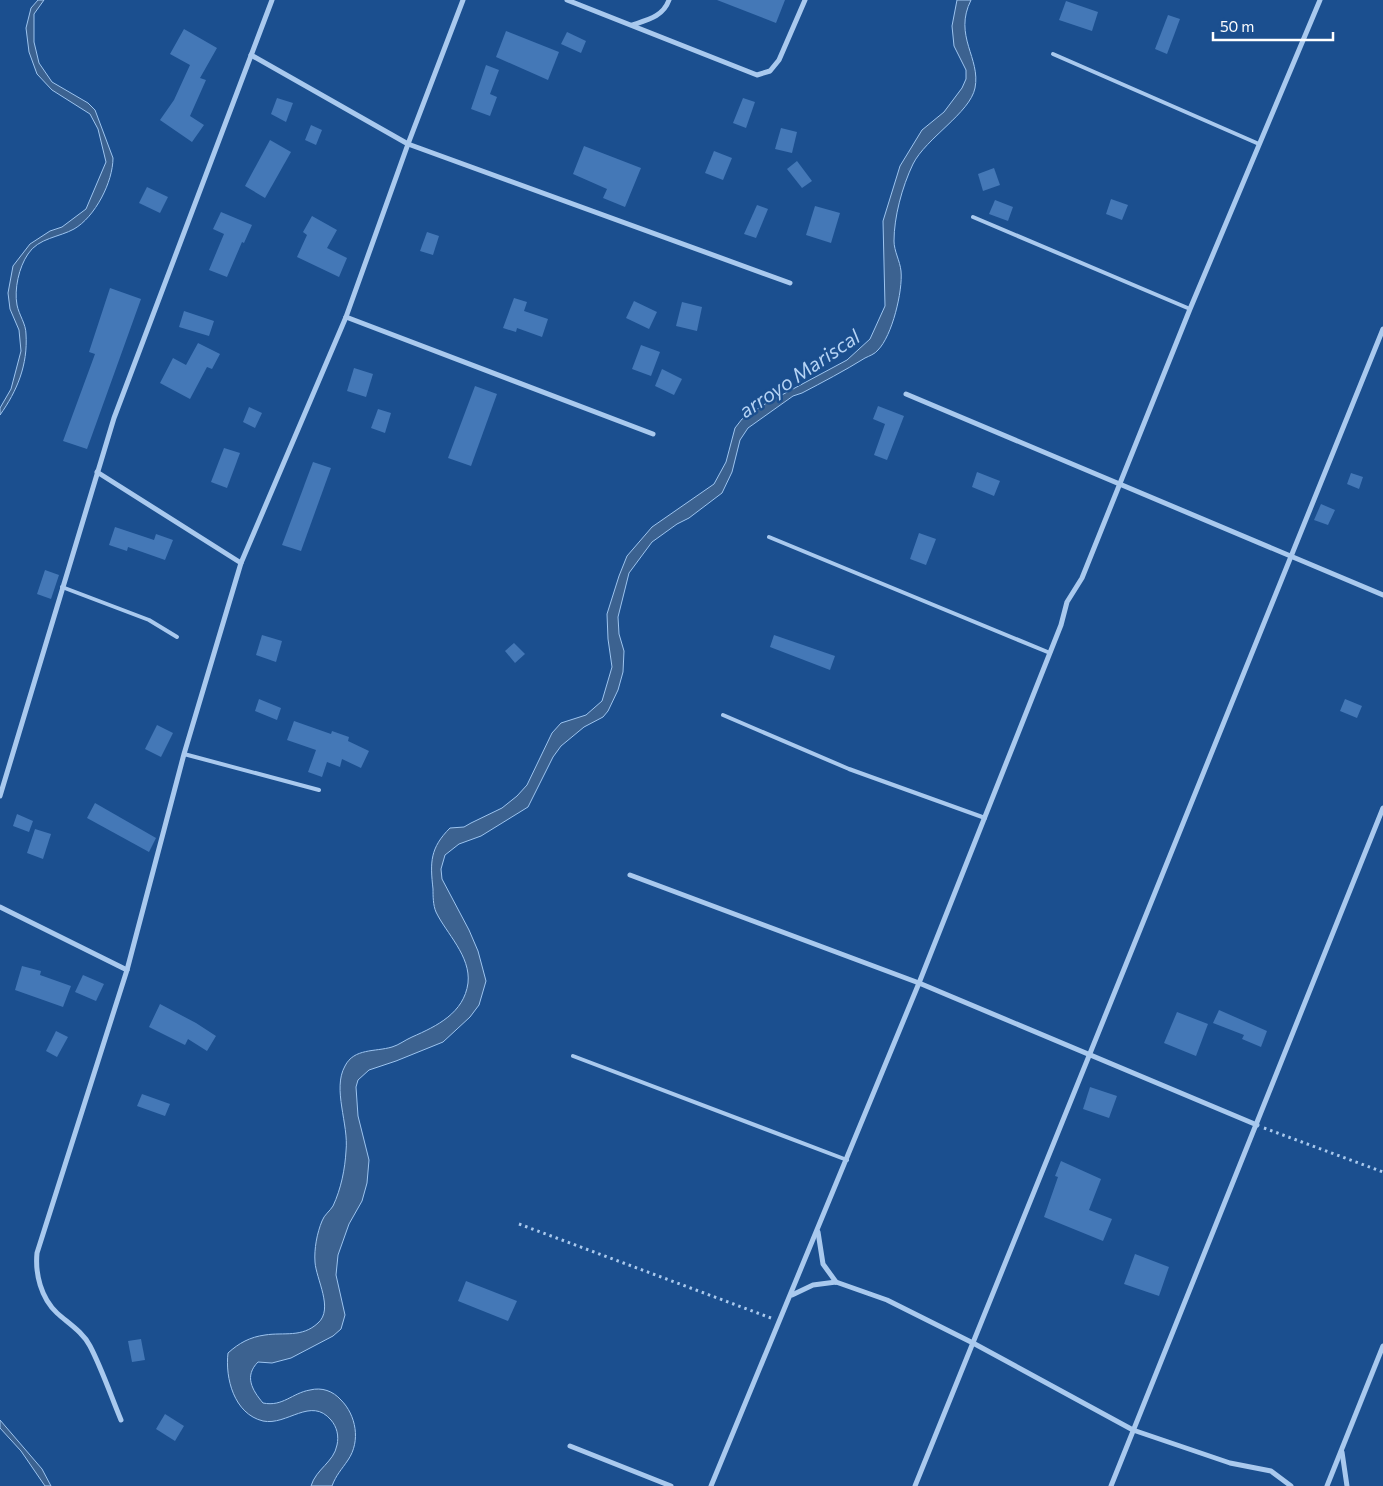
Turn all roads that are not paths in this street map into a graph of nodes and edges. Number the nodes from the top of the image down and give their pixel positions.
1 (272, 0) edge
2 (463, 0) edge
3 (567, 0) edge
4 (669, 0) edge
5 (805, 0) edge
6 (1320, 0) edge
7 (631, 25) junction
8 (1053, 54) dead end
9 (251, 55) junction
10 (408, 144) junction
11 (1259, 144) junction
12 (973, 216) dead end
13 (790, 283) dead end
14 (1190, 309) junction
15 (346, 317) junction
16 (1383, 330) edge
17 (906, 394) dead end
18 (653, 434) dead end
19 (97, 472) junction
20 (1120, 482) junction
21 (769, 537) dead end
22 (1291, 555) junction
23 (241, 563) junction
24 (62, 587) junction
25 (1383, 594) edge
26 (177, 636) dead end
27 (1050, 653) junction
28 (722, 714) dead end
29 (184, 754) junction
30 (319, 790) dead end
31 (0, 796) edge
32 (1383, 808) edge
33 (985, 818) junction
34 (630, 875) dead end
35 (0, 907) edge
36 (127, 970) junction
37 (919, 983) junction
38 (1090, 1054) junction
39 (573, 1056) dead end
40 (1257, 1125) junction
41 (847, 1160) junction
42 (818, 1231) junction
43 (836, 1282) junction
44 (791, 1296) junction
45 (973, 1343) junction
46 (1383, 1346) edge
47 (121, 1420) dead end
48 (1134, 1430) junction
49 (570, 1446) dead end
50 (1341, 1450) junction
51 (671, 1486) edge
52 (711, 1486) edge
53 (915, 1486) edge
54 (1111, 1486) edge
55 (1291, 1486) edge
56 (1327, 1486) edge
57 (1347, 1486) edge

1 - 9 street
2 - 10 street
3 - 7 street
4 - 7 street
5 - 7 street
6 - 11 street
8 - 11 lane
9 - 10 street
9 - 19 street
10 - 13 street
10 - 15 street
11 - 14 street
12 - 14 lane
14 - 20 street
15 - 18 street
15 - 23 street
16 - 22 street
17 - 20 street
19 - 23 street
19 - 24 street
20 - 22 street
20 - 27 street
21 - 27 lane
22 - 25 street
22 - 38 street
23 - 29 street
24 - 26 lane
24 - 31 street
27 - 33 street
28 - 33 lane
29 - 30 lane
29 - 36 street
32 - 40 street
33 - 37 street
34 - 37 street
35 - 36 street
36 - 47 street
37 - 38 street
37 - 41 street
38 - 40 street
38 - 45 street
39 - 41 lane
40 - 48 street
41 - 42 street
42 - 43 street
42 - 44 street
43 - 44 street
43 - 45 street
44 - 52 street
45 - 48 street
45 - 53 street
46 - 50 street
48 - 54 street
48 - 55 street
49 - 51 street
50 - 56 street
50 - 57 street

